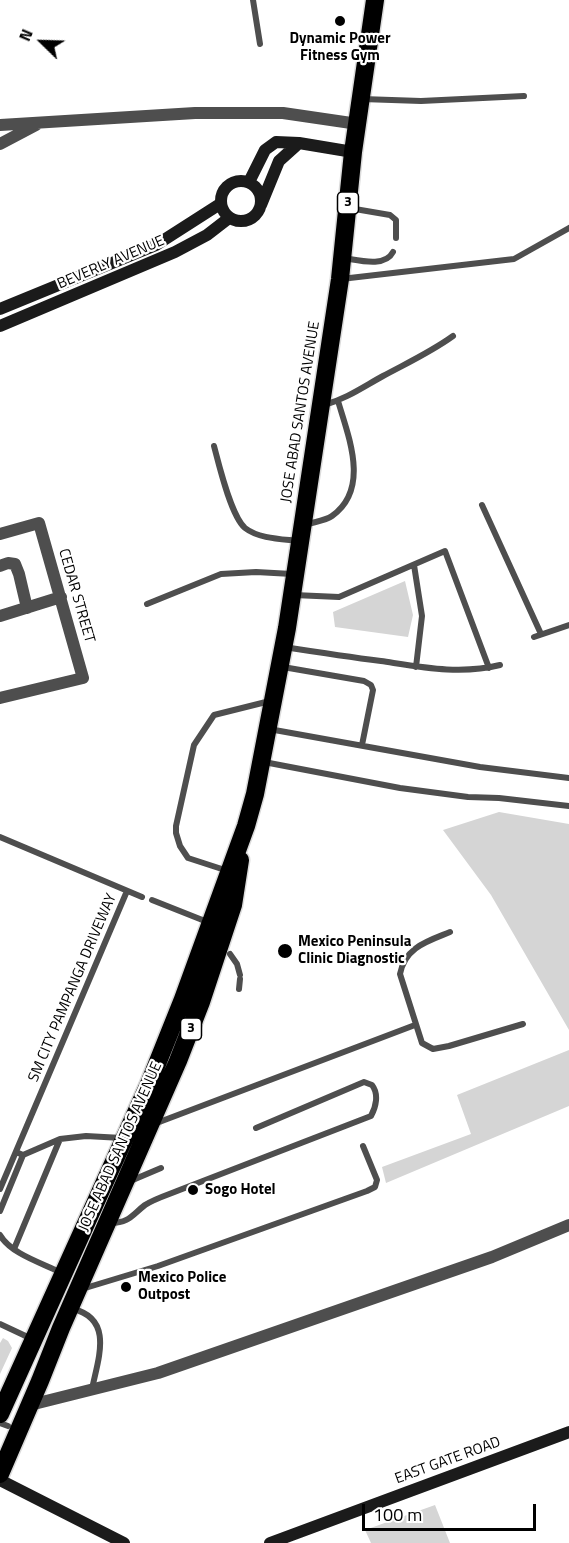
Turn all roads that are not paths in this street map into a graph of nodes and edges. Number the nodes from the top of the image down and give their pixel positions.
1 (253, 0) edge
2 (375, 0) edge
3 (260, 44) dead end
4 (524, 96) dead end
5 (362, 99) junction
6 (41, 122) junction
7 (358, 124) junction
8 (0, 125) edge
9 (299, 143) junction
10 (0, 144) edge
11 (353, 152) junction
12 (249, 182) junction
13 (220, 204) junction
14 (260, 208) junction
15 (348, 208) junction
16 (229, 218) junction
17 (569, 228) edge
18 (396, 238) dead end
19 (393, 252) dead end
20 (342, 258) junction
21 (340, 279) junction
22 (0, 309) edge
23 (0, 326) edge
24 (453, 336) dead end
25 (338, 401) junction
26 (321, 406) junction
27 (213, 446) dead end
28 (482, 505) dead end
29 (0, 534) edge
30 (301, 534) junction
31 (0, 566) edge
32 (414, 566) junction
33 (295, 574) junction
34 (292, 595) junction
35 (61, 597) junction
36 (147, 604) dead end
37 (27, 608) junction
38 (0, 616) edge
39 (569, 625) edge
40 (284, 647) junction
41 (500, 665) dead end
42 (281, 667) junction
43 (416, 667) junction
44 (489, 668) junction
45 (0, 698) edge
46 (274, 700) junction
47 (268, 728) junction
48 (362, 746) junction
49 (261, 762) junction
50 (569, 778) edge
51 (569, 806) edge
52 (246, 826) junction
53 (0, 837) edge
54 (228, 871) junction
55 (127, 891) junction
56 (142, 897) dead end
57 (152, 900) dead end
58 (210, 923) junction
59 (450, 932) dead end
60 (230, 954) dead end
61 (239, 989) dead end
62 (523, 1024) dead end
63 (415, 1025) junction
64 (178, 1035) junction
65 (151, 1125) junction
66 (256, 1128) dead end
67 (60, 1138) junction
68 (124, 1138) junction
69 (363, 1146) dead end
70 (16, 1152) junction
71 (23, 1155) junction
72 (161, 1168) dead end
73 (125, 1183) junction
74 (0, 1189) edge
75 (0, 1211) edge
76 (89, 1215) junction
77 (108, 1223) junction
78 (569, 1225) edge
79 (0, 1235) edge
80 (14, 1249) junction
81 (62, 1273) junction
82 (78, 1289) junction
83 (69, 1308) junction
84 (0, 1324) edge
85 (61, 1328) junction
86 (33, 1340) junction
87 (92, 1389) junction
88 (30, 1405) junction
89 (3, 1413) edge
90 (569, 1432) edge
91 (0, 1444) edge
92 (0, 1474) edge
93 (0, 1480) edge
94 (124, 1543) edge
95 (270, 1543) edge

1 - 3 lane
2 - 5 highway, JOSE ABAD SANTOS AVENUE / 3
4 - 5 lane
5 - 7 highway, JOSE ABAD SANTOS AVENUE / 3
6 - 7 street
6 - 8 street
6 - 10 street
7 - 11 highway, JOSE ABAD SANTOS AVENUE / 3
9 - 11 street
9 - 12 street
9 - 14 street
11 - 15 highway, JOSE ABAD SANTOS AVENUE / 3
12 - 13 street
12 - 14 street
13 - 16 street
13 - 22 street, BEVERLY AVENUE
14 - 16 street
15 - 18 lane
15 - 20 highway, JOSE ABAD SANTOS AVENUE / 3
16 - 23 street, BEVERLY AVENUE
17 - 21 lane
19 - 20 lane
20 - 21 highway, JOSE ABAD SANTOS AVENUE / 3
21 - 26 highway, JOSE ABAD SANTOS AVENUE / 3
24 - 25 lane
25 - 26 lane
25 - 30 lane
26 - 30 highway, JOSE ABAD SANTOS AVENUE / 3
27 - 30 lane
28 - 39 lane
29 - 35 street, CEDAR STREET
30 - 33 highway, JOSE ABAD SANTOS AVENUE / 3
31 - 37 street
32 - 34 lane
32 - 43 lane
32 - 44 lane
33 - 34 highway, JOSE ABAD SANTOS AVENUE / 3
33 - 36 lane
34 - 40 highway, JOSE ABAD SANTOS AVENUE / 3
35 - 37 street
35 - 45 street, CEDAR STREET
37 - 38 street
40 - 42 highway, JOSE ABAD SANTOS AVENUE / 3
40 - 43 lane
41 - 44 lane
42 - 46 highway, JOSE ABAD SANTOS AVENUE / 3
42 - 48 lane
43 - 44 lane
46 - 47 highway, JOSE ABAD SANTOS AVENUE / 3
46 - 54 lane
47 - 48 lane
47 - 49 highway, JOSE ABAD SANTOS AVENUE / 3
48 - 50 lane
49 - 51 lane
49 - 52 highway, JOSE ABAD SANTOS AVENUE / 3
52 - 54 highway, JOSE ABAD SANTOS AVENUE / 3
52 - 64 highway, JOSE ABAD SANTOS AVENUE / 3
53 - 55 lane, SM CITY PAMPANGA DRIVEWAY
54 - 58 highway, JOSE ABAD SANTOS AVENUE / 3
55 - 56 lane
55 - 70 lane, SM CITY PAMPANGA DRIVEWAY
57 - 58 lane
58 - 64 highway, JOSE ABAD SANTOS AVENUE / 3
59 - 63 lane
60 - 61 lane
62 - 63 lane
63 - 65 lane
64 - 65 highway, JOSE ABAD SANTOS AVENUE / 3
64 - 68 highway, JOSE ABAD SANTOS AVENUE / 3
65 - 73 highway, JOSE ABAD SANTOS AVENUE / 3
66 - 77 lane
67 - 68 lane
67 - 71 lane
67 - 80 lane
68 - 76 highway, JOSE ABAD SANTOS AVENUE / 3
69 - 82 lane
70 - 71 lane
70 - 74 lane, SM CITY PAMPANGA DRIVEWAY
71 - 75 lane
72 - 73 lane
73 - 77 highway, JOSE ABAD SANTOS AVENUE / 3
76 - 77 highway
76 - 81 highway, JOSE ABAD SANTOS AVENUE / 3
77 - 82 highway, JOSE ABAD SANTOS AVENUE / 3
78 - 87 street
79 - 80 lane
80 - 81 lane
81 - 86 highway, JOSE ABAD SANTOS AVENUE / 3
82 - 83 highway, JOSE ABAD SANTOS AVENUE / 3
83 - 85 highway, JOSE ABAD SANTOS AVENUE / 3
83 - 87 lane
84 - 86 lane
85 - 88 highway, JOSE ABAD SANTOS AVENUE / 3
85 - 89 highway
86 - 89 highway, JOSE ABAD SANTOS AVENUE / 3
87 - 88 street
88 - 92 highway, JOSE ABAD SANTOS AVENUE / 3
89 - 91 highway
90 - 95 street, EAST GATE ROAD
93 - 94 street

